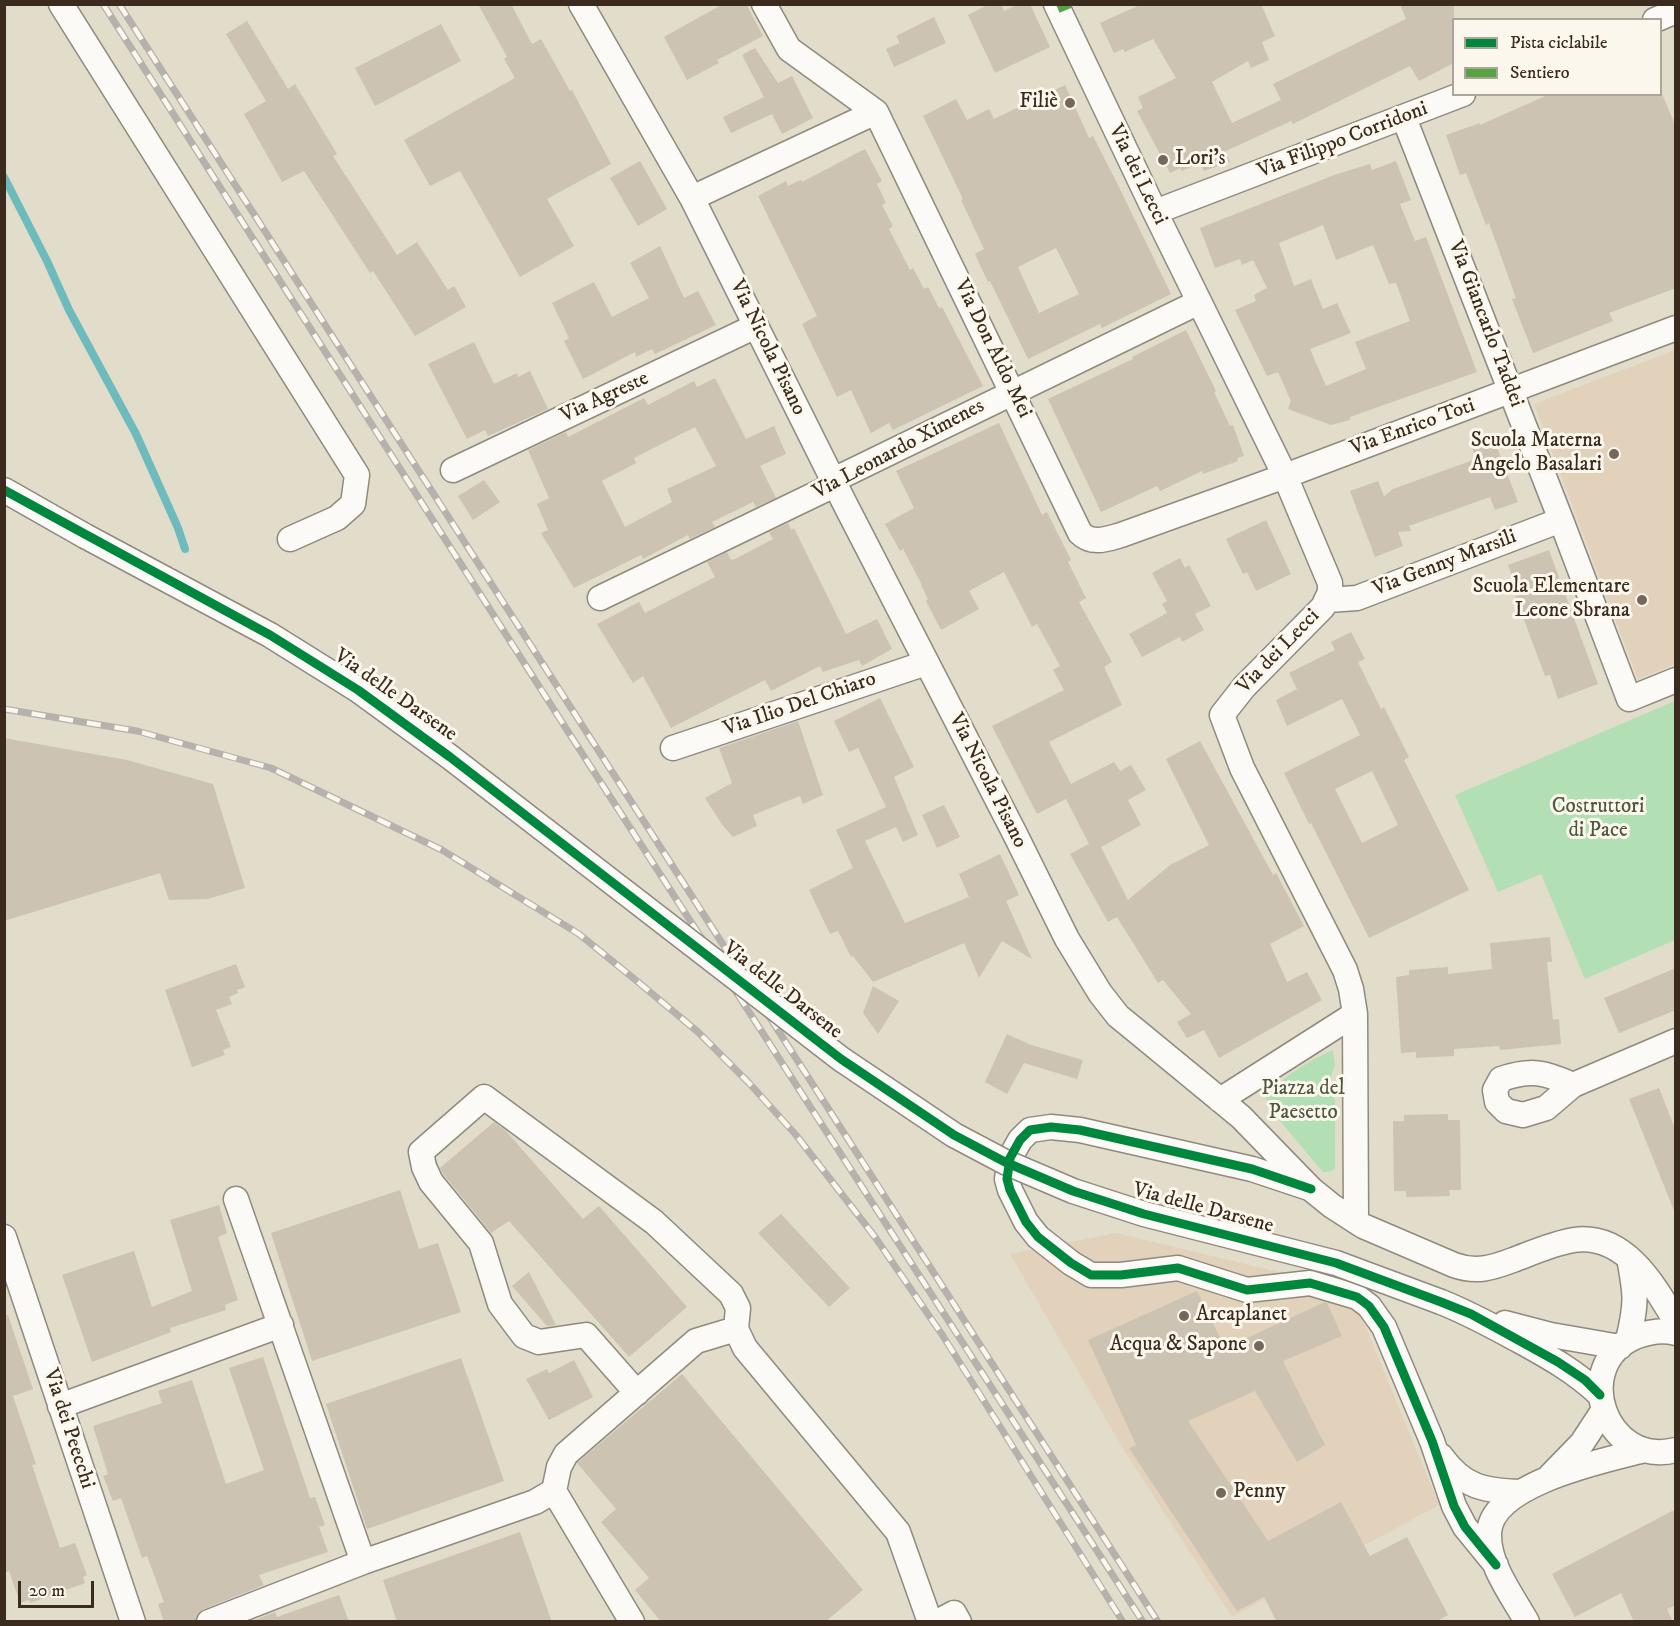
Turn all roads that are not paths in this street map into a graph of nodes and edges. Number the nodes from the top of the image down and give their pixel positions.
1 (61, 4) edge
2 (581, 4) edge
3 (764, 4) edge
4 (1062, 6) edge
5 (1458, 96) edge
6 (876, 112) junction
7 (1404, 118) junction
8 (692, 198) junction
9 (1155, 212) junction
10 (1199, 302) junction
11 (756, 326) junction
12 (1676, 328) edge
13 (1012, 391) junction
14 (1512, 391) junction
15 (453, 470) dead end
16 (1285, 476) junction
17 (833, 480) junction
18 (4, 490) edge
19 (1562, 520) junction
20 (290, 539) dead end
21 (600, 598) dead end
22 (1328, 600) junction
23 (926, 663) junction
24 (1676, 680) edge
25 (674, 748) dead end
26 (1355, 1014) junction
27 (1676, 1041) edge
28 (1574, 1085) dead end
29 (1220, 1100) junction
30 (1311, 1189) junction
31 (236, 1199) dead end
32 (1356, 1221) junction
33 (4, 1237) edge
34 (1629, 1258) junction
35 (1471, 1314) junction
36 (1676, 1322) edge
37 (281, 1325) junction
38 (736, 1329) junction
39 (1676, 1333) edge
40 (1624, 1344) junction
41 (637, 1393) junction
42 (1602, 1403) junction
43 (60, 1406) junction
44 (1431, 1441) junction
45 (1645, 1450) junction
46 (1676, 1450) edge
47 (1549, 1477) junction
48 (554, 1491) junction
49 (1521, 1492) junction
50 (363, 1562) junction
51 (1496, 1565) junction
52 (133, 1622) edge
53 (209, 1622) edge
54 (632, 1622) edge
55 (930, 1622) edge
56 (937, 1622) edge
57 (959, 1622) edge
58 (1527, 1622) edge

1 - 20 street
2 - 8 street, Via Nicola Pisano
3 - 6 street, Via Don Aldo Mei
4 - 9 street, Via dei Lecci
5 - 7 street, Via Filippo Corridoni
6 - 8 street
6 - 13 street, Via Don Aldo Mei
7 - 9 street, Via Filippo Corridoni
7 - 14 street, Via Giancarlo Taddei
8 - 11 street, Via Nicola Pisano
9 - 10 street, Via dei Lecci
10 - 13 street, Via Leonardo Ximenes
10 - 16 street, Via dei Lecci
11 - 15 street, Via Agreste
11 - 17 street, Via Nicola Pisano
12 - 14 street, Via Enrico Toti
13 - 16 street, Via Don Aldo Mei
13 - 17 street, Via Leonardo Ximenes
14 - 16 street, Via Enrico Toti
14 - 19 street, Via Giancarlo Taddei
16 - 22 street, Via dei Lecci
17 - 21 street, Via Leonardo Ximenes
17 - 23 street, Via Nicola Pisano
18 - 35 street, Via delle Darsene, bridge
19 - 22 street, Via Genny Marsili
19 - 24 street, Via Giancarlo Taddei
22 - 26 street, Via dei Lecci
23 - 25 street, Via Ilio Del Chiaro
23 - 29 street, Via Nicola Pisano
26 - 29 street
26 - 32 street, Via dei Lecci
27 - 28 street
29 - 30 street, Via Nicola Pisano
30 - 32 street, Via Nicola Pisano
30 - 44 street
31 - 37 street
32 - 34 street, Via Nicola Pisano
33 - 43 street, Via dei Peecchi
34 - 36 street, Via Nicola Pisano
34 - 40 street
35 - 40 street, Via delle Darsene
35 - 42 street, Via delle Darsene
37 - 43 street
37 - 50 street
38 - 41 street
38 - 41 street
38 - 55 street
39 - 40 street
40 - 42 street
41 - 48 street
42 - 45 street
42 - 47 street
43 - 52 street, Via dei Peecchi
44 - 49 street
44 - 51 street
45 - 46 street
45 - 47 street
47 - 49 street
48 - 50 street
48 - 54 street
49 - 51 street
50 - 53 street
51 - 58 street
56 - 57 street

